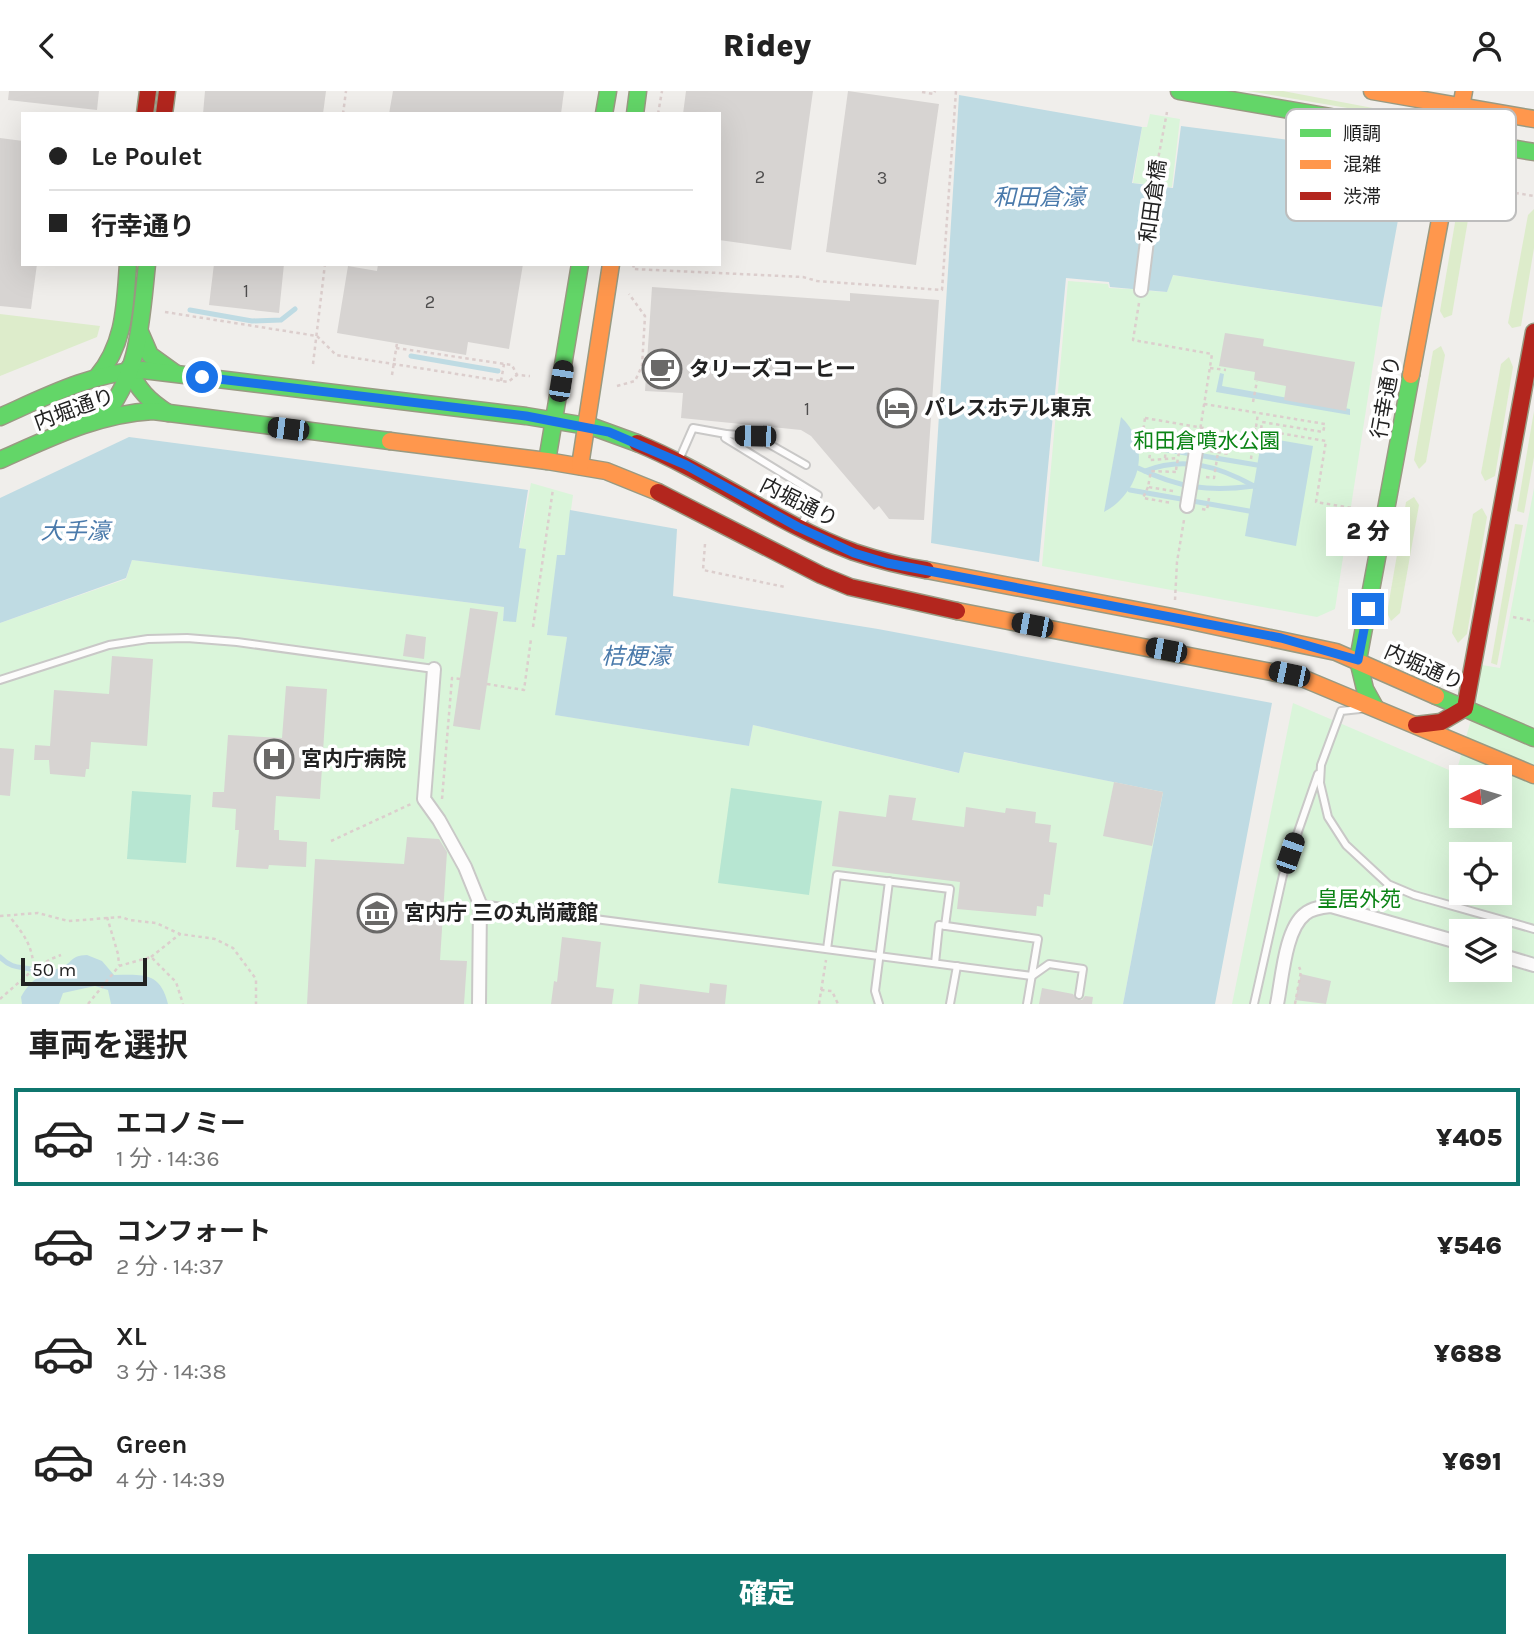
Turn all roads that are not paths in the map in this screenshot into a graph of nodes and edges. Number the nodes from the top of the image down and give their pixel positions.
1 (148, 91) edge
2 (167, 91) edge
3 (608, 91) edge
4 (638, 91) edge
5 (1179, 91) edge
6 (1372, 91) edge
7 (1462, 98) edge
8 (1286, 109) edge
9 (1500, 109) edge
10 (145, 112) edge
11 (164, 112) edge
12 (604, 112) edge
13 (635, 112) edge
14 (1516, 114) edge
15 (1534, 119) edge
16 (1516, 149) edge
17 (1534, 152) edge
18 (1154, 183) road end
19 (1440, 221) edge
20 (128, 266) edge
21 (147, 266) edge
22 (580, 266) edge
23 (611, 266) edge
24 (1141, 290) road end
25 (121, 331) junction
26 (140, 332) junction
27 (1534, 332) edge
28 (129, 370) junction
29 (175, 373) junction
30 (97, 377) junction
31 (168, 413) junction
32 (0, 417) edge
33 (102, 418) junction
34 (554, 422) junction
35 (586, 426) junction
36 (726, 434) junction
37 (0, 460) edge
38 (547, 461) junction
39 (678, 462) junction
40 (1194, 462) road end
41 (806, 465) dead end
42 (580, 466) junction
43 (1187, 506) road end
44 (800, 528) junction
45 (1358, 660) junction
46 (434, 669) joint
47 (0, 680) edge
48 (1375, 707) junction
49 (1465, 708) junction
50 (1416, 725) junction
51 (1534, 738) edge
52 (1321, 765) junction
53 (1534, 775) edge
54 (889, 881) junction
55 (480, 904) junction
56 (945, 926) junction
57 (1534, 929) edge
58 (1449, 940) edge
59 (827, 949) junction
60 (880, 956) junction
61 (1512, 959) edge
62 (935, 963) junction
63 (1534, 965) edge
64 (957, 966) junction
65 (1031, 976) junction
66 (1079, 995) dead end
67 (479, 1004) edge
68 (878, 1004) edge
69 (950, 1004) edge
70 (1027, 1004) edge
71 (1254, 1004) edge
72 (1277, 1004) edge

1 - 10 main road
2 - 11 main road
3 - 12 main road
4 - 13 main road
5 - 8 main road
6 - 7 main road
7 - 9 main road
14 - 15 main road
16 - 17 main road
18 - 24 street, 和田倉橋
19 - 45 main road, 行幸通り
20 - 25 main road
21 - 26 main road
22 - 34 main road
23 - 35 main road
25 - 28 main road
25 - 30 main road
26 - 28 main road
26 - 29 main road
27 - 49 main road
28 - 29 main road, 内堀通り
28 - 30 main road, 内堀通り
28 - 31 main road
28 - 33 main road
29 - 34 main road, 内堀通り
30 - 32 main road, 内堀通り
31 - 33 main road, 内堀通り
31 - 38 main road, 内堀通り
33 - 37 main road, 内堀通り
34 - 35 main road, 内堀通り
34 - 38 main road
35 - 39 main road, 内堀通り
35 - 42 main road
36 - 39 lane
36 - 41 lane
36 - 44 lane
38 - 42 main road, 内堀通り
39 - 44 main road, 内堀通り
40 - 43 street
42 - 48 main road, 内堀通り
44 - 45 main road, 内堀通り
45 - 48 main road, 行幸通り
45 - 49 main road, 内堀通り
46 - 47 lane
46 - 55 street
48 - 50 main road, 内堀通り
48 - 52 lane
49 - 50 main road
49 - 51 main road, 内堀通り
50 - 53 main road, 内堀通り
52 - 57 lane
52 - 71 lane
54 - 56 lane
54 - 59 lane
54 - 60 lane
55 - 59 lane
55 - 67 street
56 - 62 lane
56 - 65 lane
58 - 72 street
59 - 60 lane
60 - 62 lane
60 - 68 lane
61 - 63 street
62 - 64 lane
64 - 65 lane
64 - 69 lane
65 - 66 lane
65 - 70 lane

